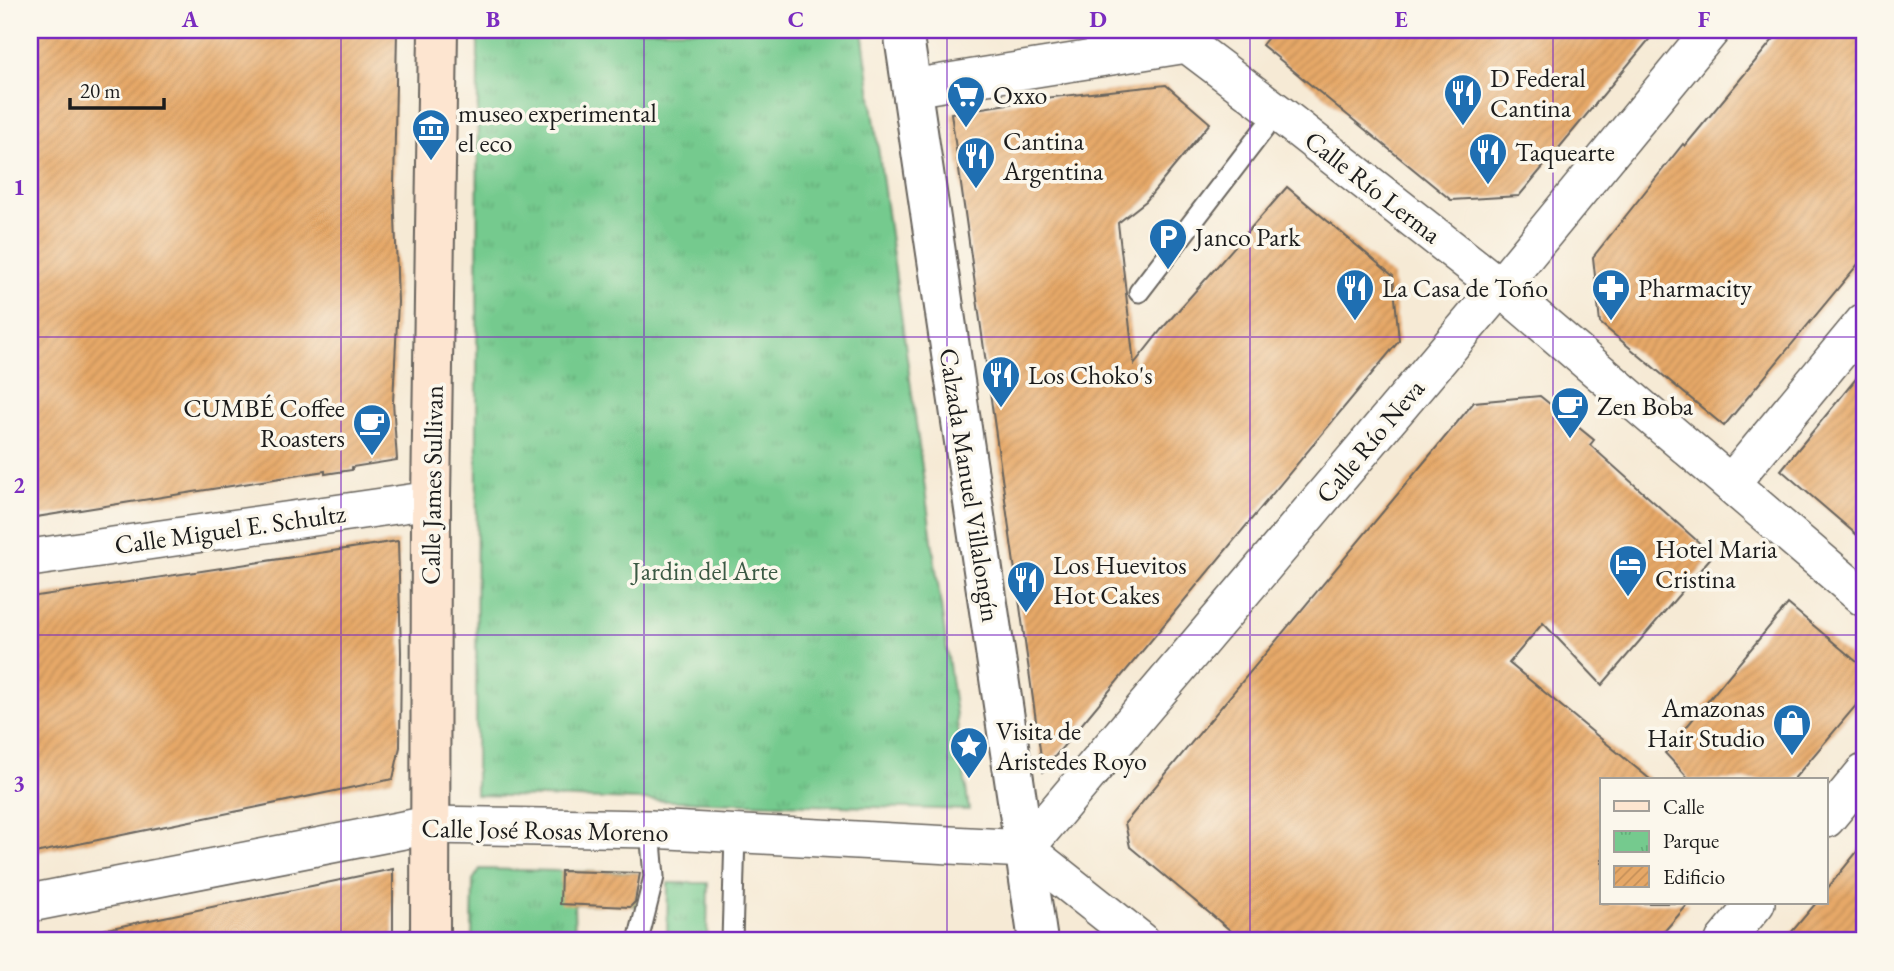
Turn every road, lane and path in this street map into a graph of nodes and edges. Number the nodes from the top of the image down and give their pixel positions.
1 (438, 30) edge
2 (903, 30) edge
3 (1711, 30) edge
4 (1190, 35) edge
5 (911, 88) junction
6 (1277, 111) junction
7 (1500, 287) junction
8 (1139, 292) dead end
9 (1864, 322) edge
10 (1731, 483) junction
11 (431, 500) junction
12 (30, 558) edge
13 (1864, 598) edge
14 (1864, 773) edge
15 (1828, 817) edge
16 (429, 825) junction
17 (650, 829) junction
18 (735, 834) junction
19 (1025, 849) junction
20 (30, 903) edge
21 (1755, 904) edge
22 (430, 941) edge
23 (638, 941) edge
24 (732, 941) edge
25 (1038, 941) edge
26 (1141, 941) edge
27 (1724, 941) edge

1 - 11 main road, Calle James Sullivan
2 - 5 street, Calzada Manuel Villalongín
3 - 7 street, Calle Río Neva
4 - 5 street, Calle Río Lerma
4 - 6 street, Calle Río Lerma
5 - 19 street, Calzada Manuel Villalongín
6 - 7 street, Calle Río Lerma
6 - 8 lane
7 - 10 street, Calle Río Lerma
7 - 19 street, Calle Río Neva
9 - 10 street
10 - 13 street, Calle Río Lerma
11 - 12 street, Calle Miguel E. Schultz
11 - 16 main road, Calle James Sullivan
14 - 15 street
16 - 17 street, Calle José Rosas Moreno
16 - 20 street, Calle José Rosas Moreno
16 - 22 main road, Calle James Sullivan
17 - 18 street, Calle José Rosas Moreno
17 - 23 lane
18 - 19 street, Calle José Rosas Moreno
18 - 24 lane
19 - 25 street, Calzada Manuel Villalongín
19 - 26 street
21 - 27 street

